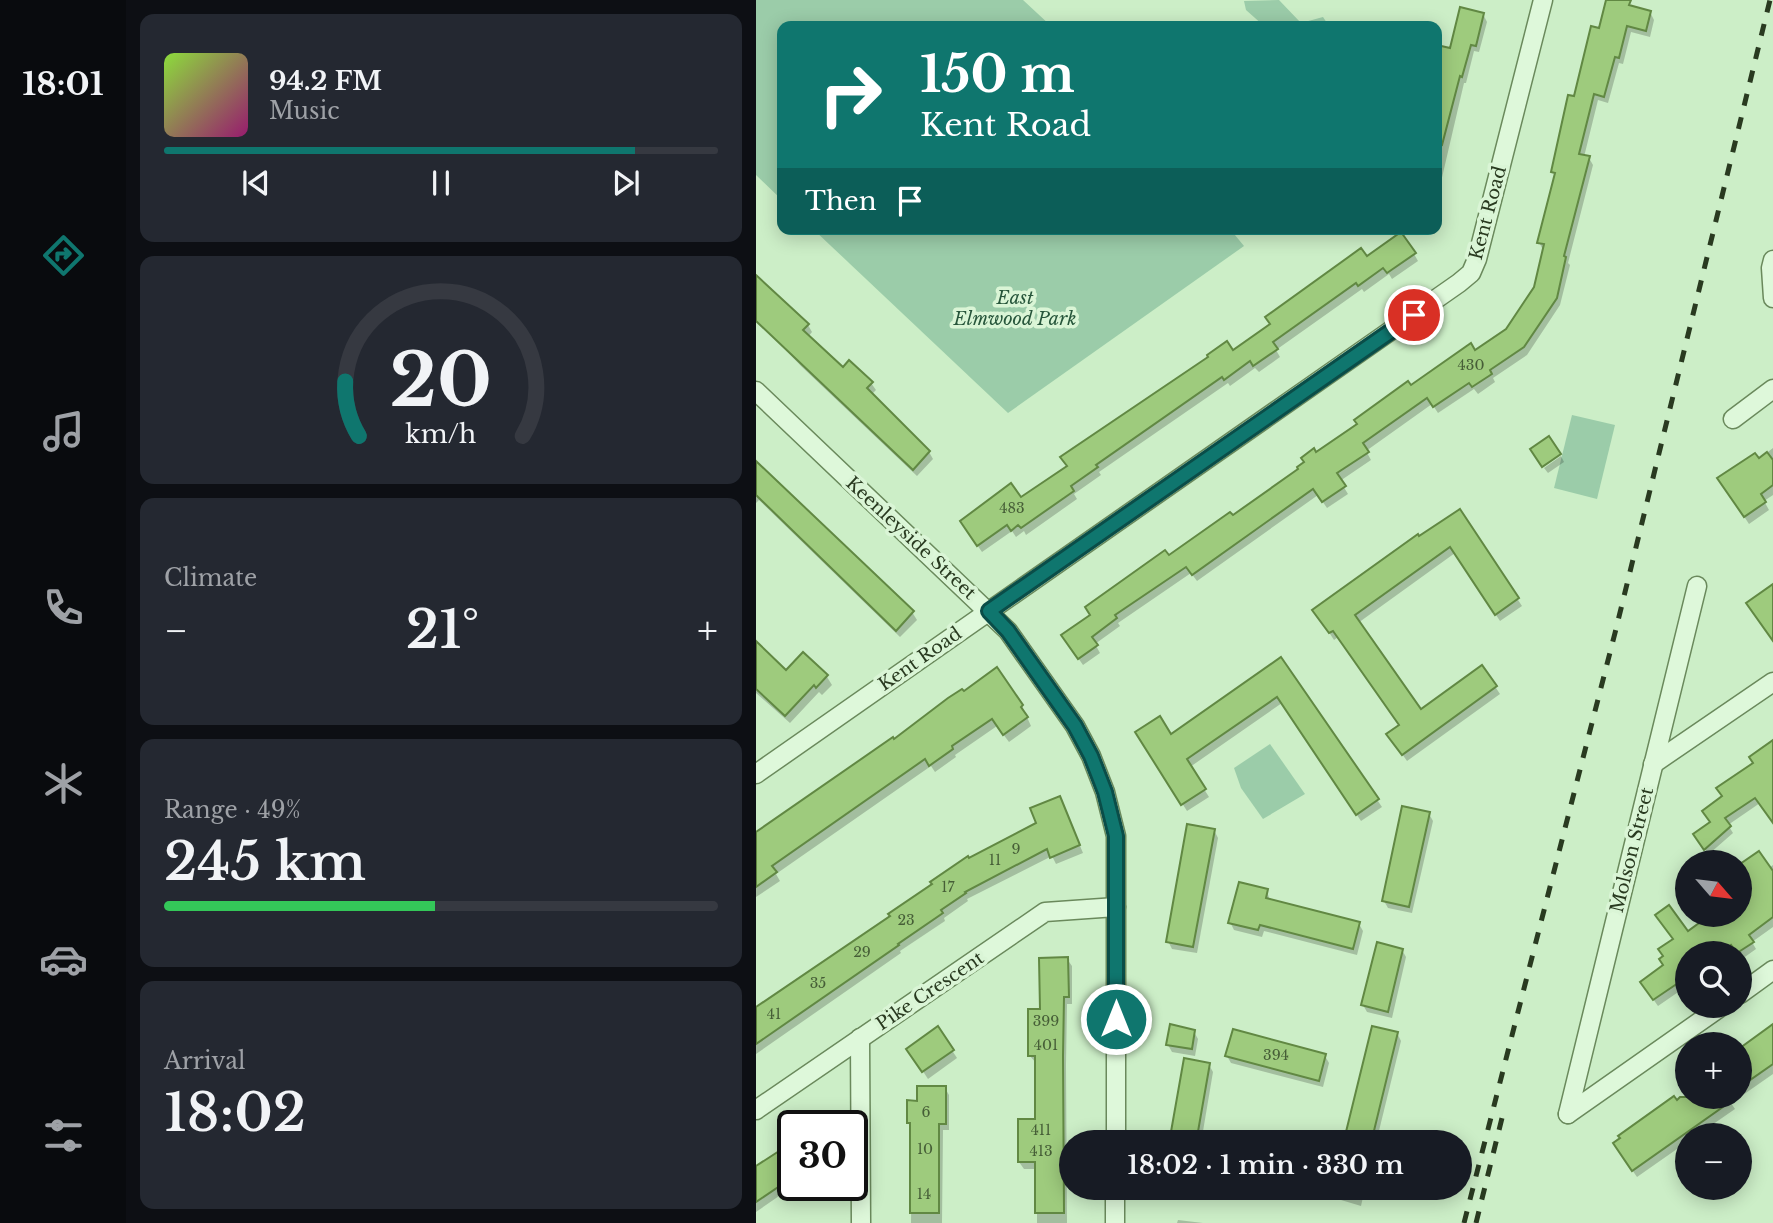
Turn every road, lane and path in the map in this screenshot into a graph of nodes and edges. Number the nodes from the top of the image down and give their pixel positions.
1 (1543, 0) edge
2 (1773, 260) edge
3 (1773, 298) edge
4 (1773, 389) edge
5 (756, 391) edge
6 (1733, 419) dead end
7 (1697, 586) dead end
8 (989, 611) junction
9 (1773, 682) edge
10 (1653, 764) junction
11 (760, 765) edge
12 (1116, 907) junction
13 (1773, 971) edge
14 (1752, 986) edge
15 (1705, 1018) edge
16 (860, 1038) junction
17 (756, 1110) edge
18 (1116, 1130) edge
19 (1115, 1200) edge
20 (861, 1223) edge
21 (1115, 1223) edge

1 - 8 street, Kent Road
2 - 3 street
4 - 6 street
5 - 8 street, Keenleyside Street
7 - 10 street, Molson Street
8 - 11 street, Kent Road
8 - 12 street, Keenleyside Street
9 - 10 street
10 - 15 street, Molson Street
12 - 16 street, Pike Crescent
12 - 18 street, Keenleyside Street
13 - 14 street
16 - 17 street, Pike Crescent
16 - 20 street
19 - 21 street

